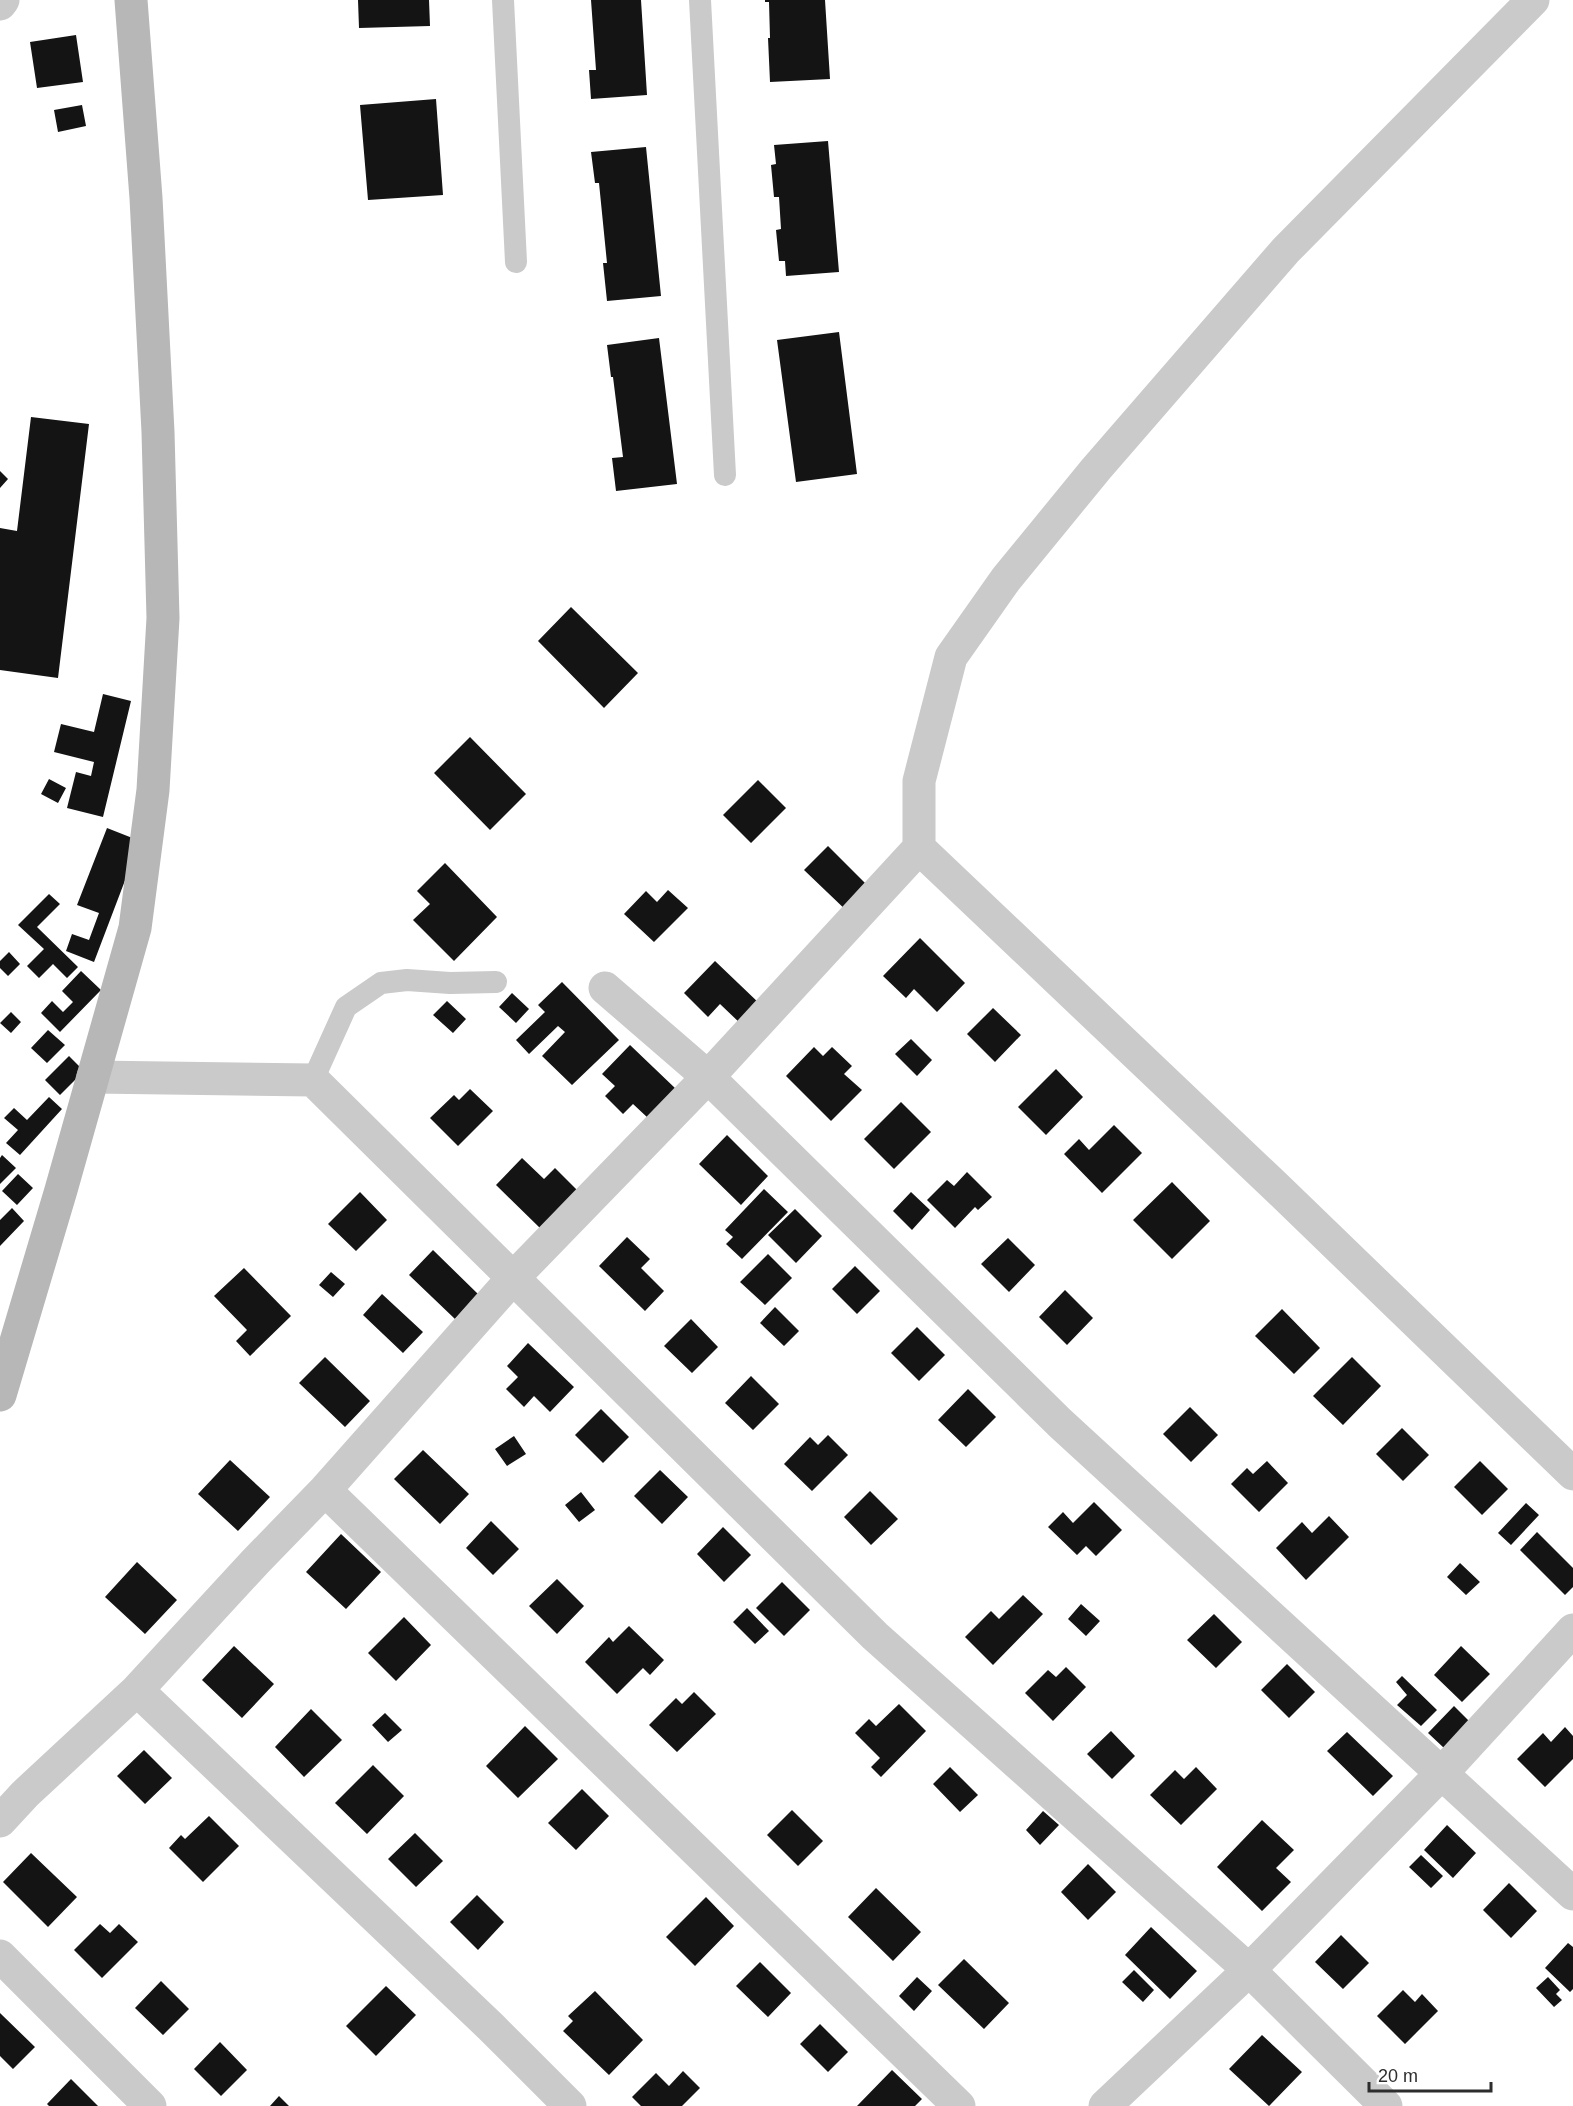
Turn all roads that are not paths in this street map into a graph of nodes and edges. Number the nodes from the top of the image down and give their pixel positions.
1 (3, 0) edge
2 (131, 0) edge
3 (503, 0) edge
4 (700, 0) edge
5 (1533, 0) edge
6 (0, 4) edge
7 (516, 262) dead end
8 (725, 475) dead end
9 (919, 848) junction
10 (496, 982) dead end
11 (605, 988) dead end
12 (93, 1077) junction
13 (708, 1077) junction
14 (313, 1080) junction
15 (513, 1278) junction
16 (0, 1395) edge
17 (1573, 1474) edge
18 (325, 1490) junction
19 (1573, 1630) edge
20 (137, 1690) junction
21 (1442, 1773) junction
22 (0, 1821) edge
23 (1573, 1894) edge
24 (0, 1956) edge
25 (1249, 1970) junction
26 (150, 2106) edge
27 (570, 2106) edge
28 (959, 2106) edge
29 (1105, 2106) edge
30 (1386, 2106) edge

1 - 6 street
2 - 12 main road
3 - 7 lane
4 - 8 lane
5 - 9 street
9 - 13 street
9 - 17 street
10 - 14 lane
11 - 13 street
12 - 14 street
12 - 16 main road
13 - 15 street
13 - 21 street
14 - 15 street
15 - 18 street
15 - 25 street
18 - 20 street
18 - 28 street
19 - 21 street
20 - 22 street
20 - 27 street
21 - 23 street
21 - 25 street
24 - 26 street
25 - 29 street
25 - 30 street

